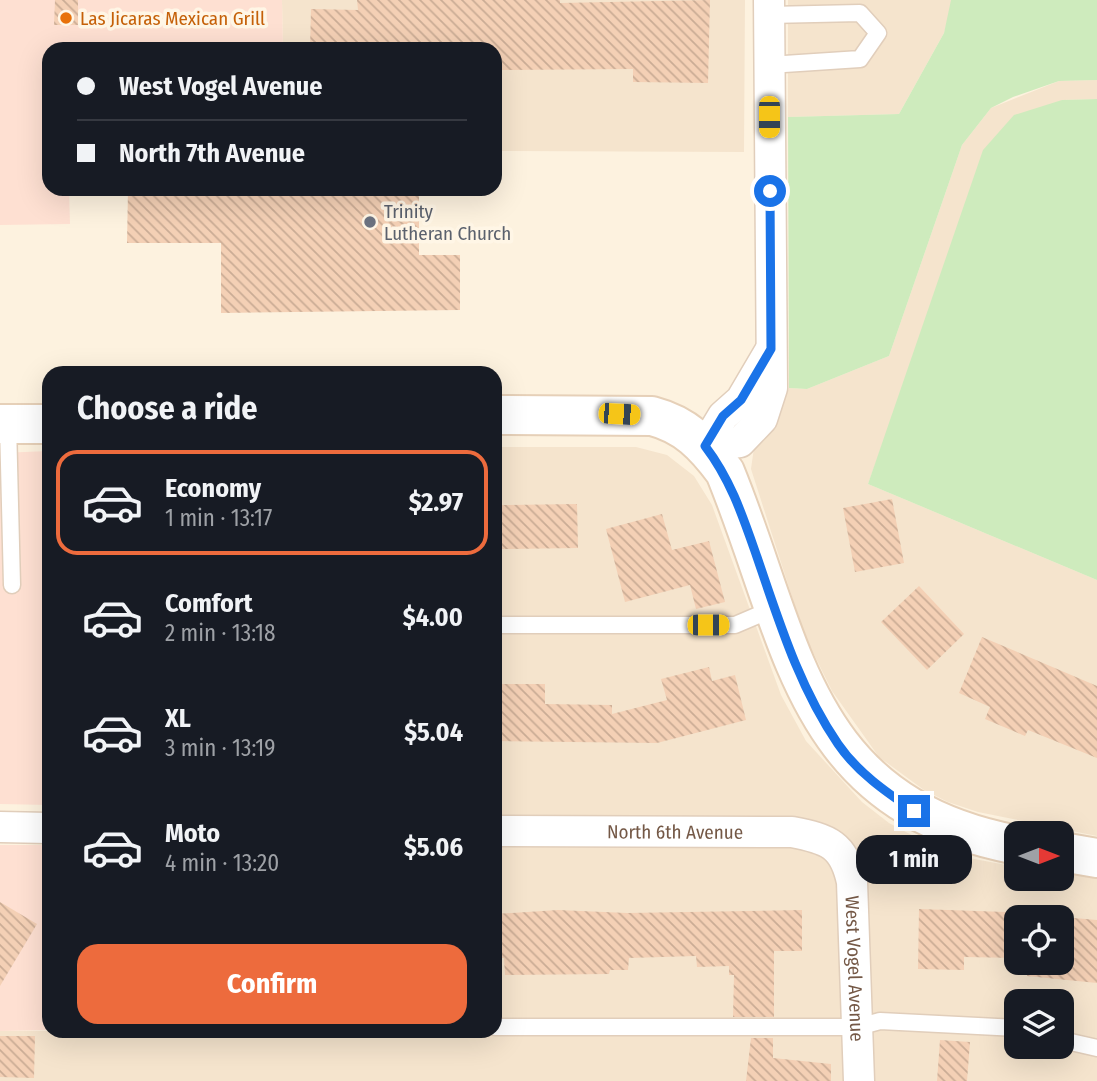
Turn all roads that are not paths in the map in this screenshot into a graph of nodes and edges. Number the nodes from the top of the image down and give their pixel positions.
1 (769, 7) edge
2 (769, 65) junction
3 (502, 415) edge
4 (4, 424) edge
5 (42, 424) edge
6 (705, 446) junction
7 (12, 585) dead end
8 (775, 608) junction
9 (502, 625) edge
10 (0, 827) edge
11 (42, 828) edge
12 (502, 831) edge
13 (1004, 842) edge
14 (1074, 854) edge
15 (846, 858) joint
16 (1097, 858) edge
17 (502, 1027) edge
18 (858, 1027) junction
19 (1004, 1027) edge
20 (1074, 1043) edge
21 (1097, 1048) edge
22 (859, 1081) edge

1 - 2 street
1 - 2 lane
2 - 6 street
3 - 6 street
4 - 5 street
4 - 7 lane
6 - 8 street
8 - 9 lane
8 - 13 street
10 - 11 street
12 - 15 street, North 6th Avenue
14 - 16 street
15 - 18 street, West Vogel Avenue
17 - 18 lane
18 - 19 lane
18 - 22 street, West Vogel Avenue
20 - 21 lane

